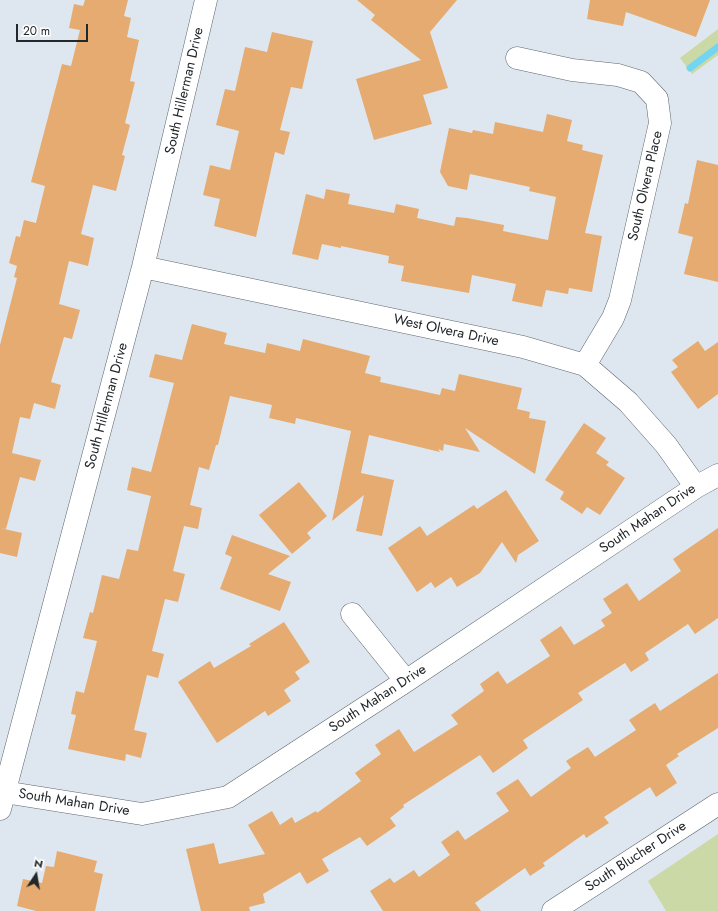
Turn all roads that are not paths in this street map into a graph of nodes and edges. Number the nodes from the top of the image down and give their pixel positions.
1 (206, 0) edge
2 (517, 58) dead end
3 (143, 267) junction
4 (585, 365) junction
5 (718, 475) edge
6 (696, 487) junction
7 (352, 614) dead end
8 (406, 681) junction
9 (2, 801) edge
10 (718, 804) edge
11 (553, 911) edge

1 - 3 street, South Hillerman Drive
2 - 4 street, South Olvera Place
3 - 4 street, West Olvera Drive
3 - 9 street, South Hillerman Drive
4 - 6 street, West Olvera Drive
5 - 6 street, South Mahan Drive
6 - 8 street, South Mahan Drive
7 - 8 street
8 - 9 street, South Mahan Drive
10 - 11 street, South Blucher Drive

